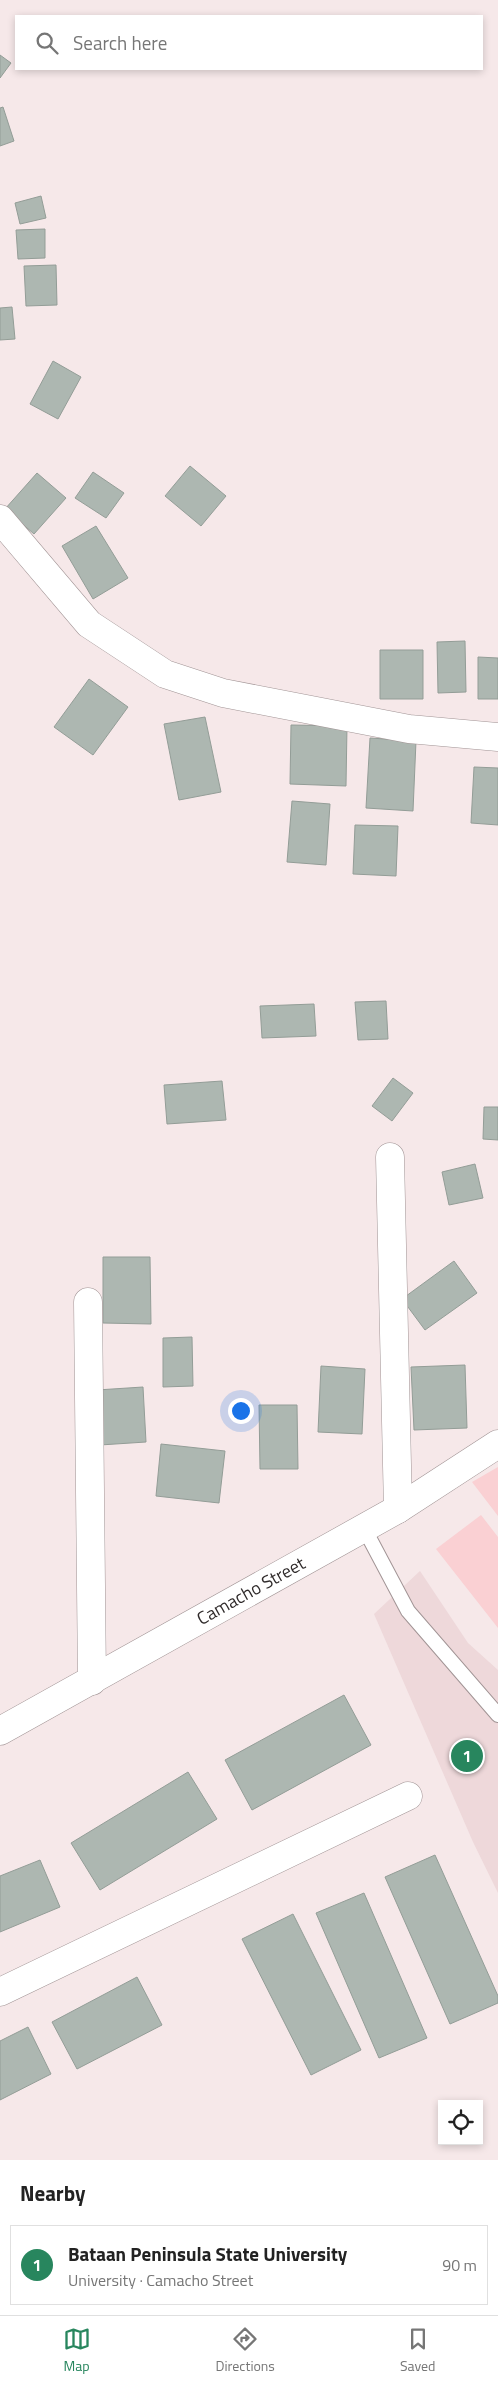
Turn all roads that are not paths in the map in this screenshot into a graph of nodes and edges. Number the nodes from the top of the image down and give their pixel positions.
1 (0, 519) edge
2 (498, 737) edge
3 (390, 1157) dead end
4 (88, 1302) dead end
5 (498, 1444) edge
6 (398, 1510) junction
7 (364, 1528) junction
8 (92, 1681) junction
9 (498, 1715) edge
10 (0, 1731) edge
11 (408, 1796) dead end
12 (0, 1992) edge

1 - 2 street
3 - 6 street
4 - 8 street
5 - 6 street, Camacho Street
6 - 7 street, Camacho Street
7 - 8 street, Camacho Street
7 - 9 lane
8 - 10 street, Camacho Street
11 - 12 street

